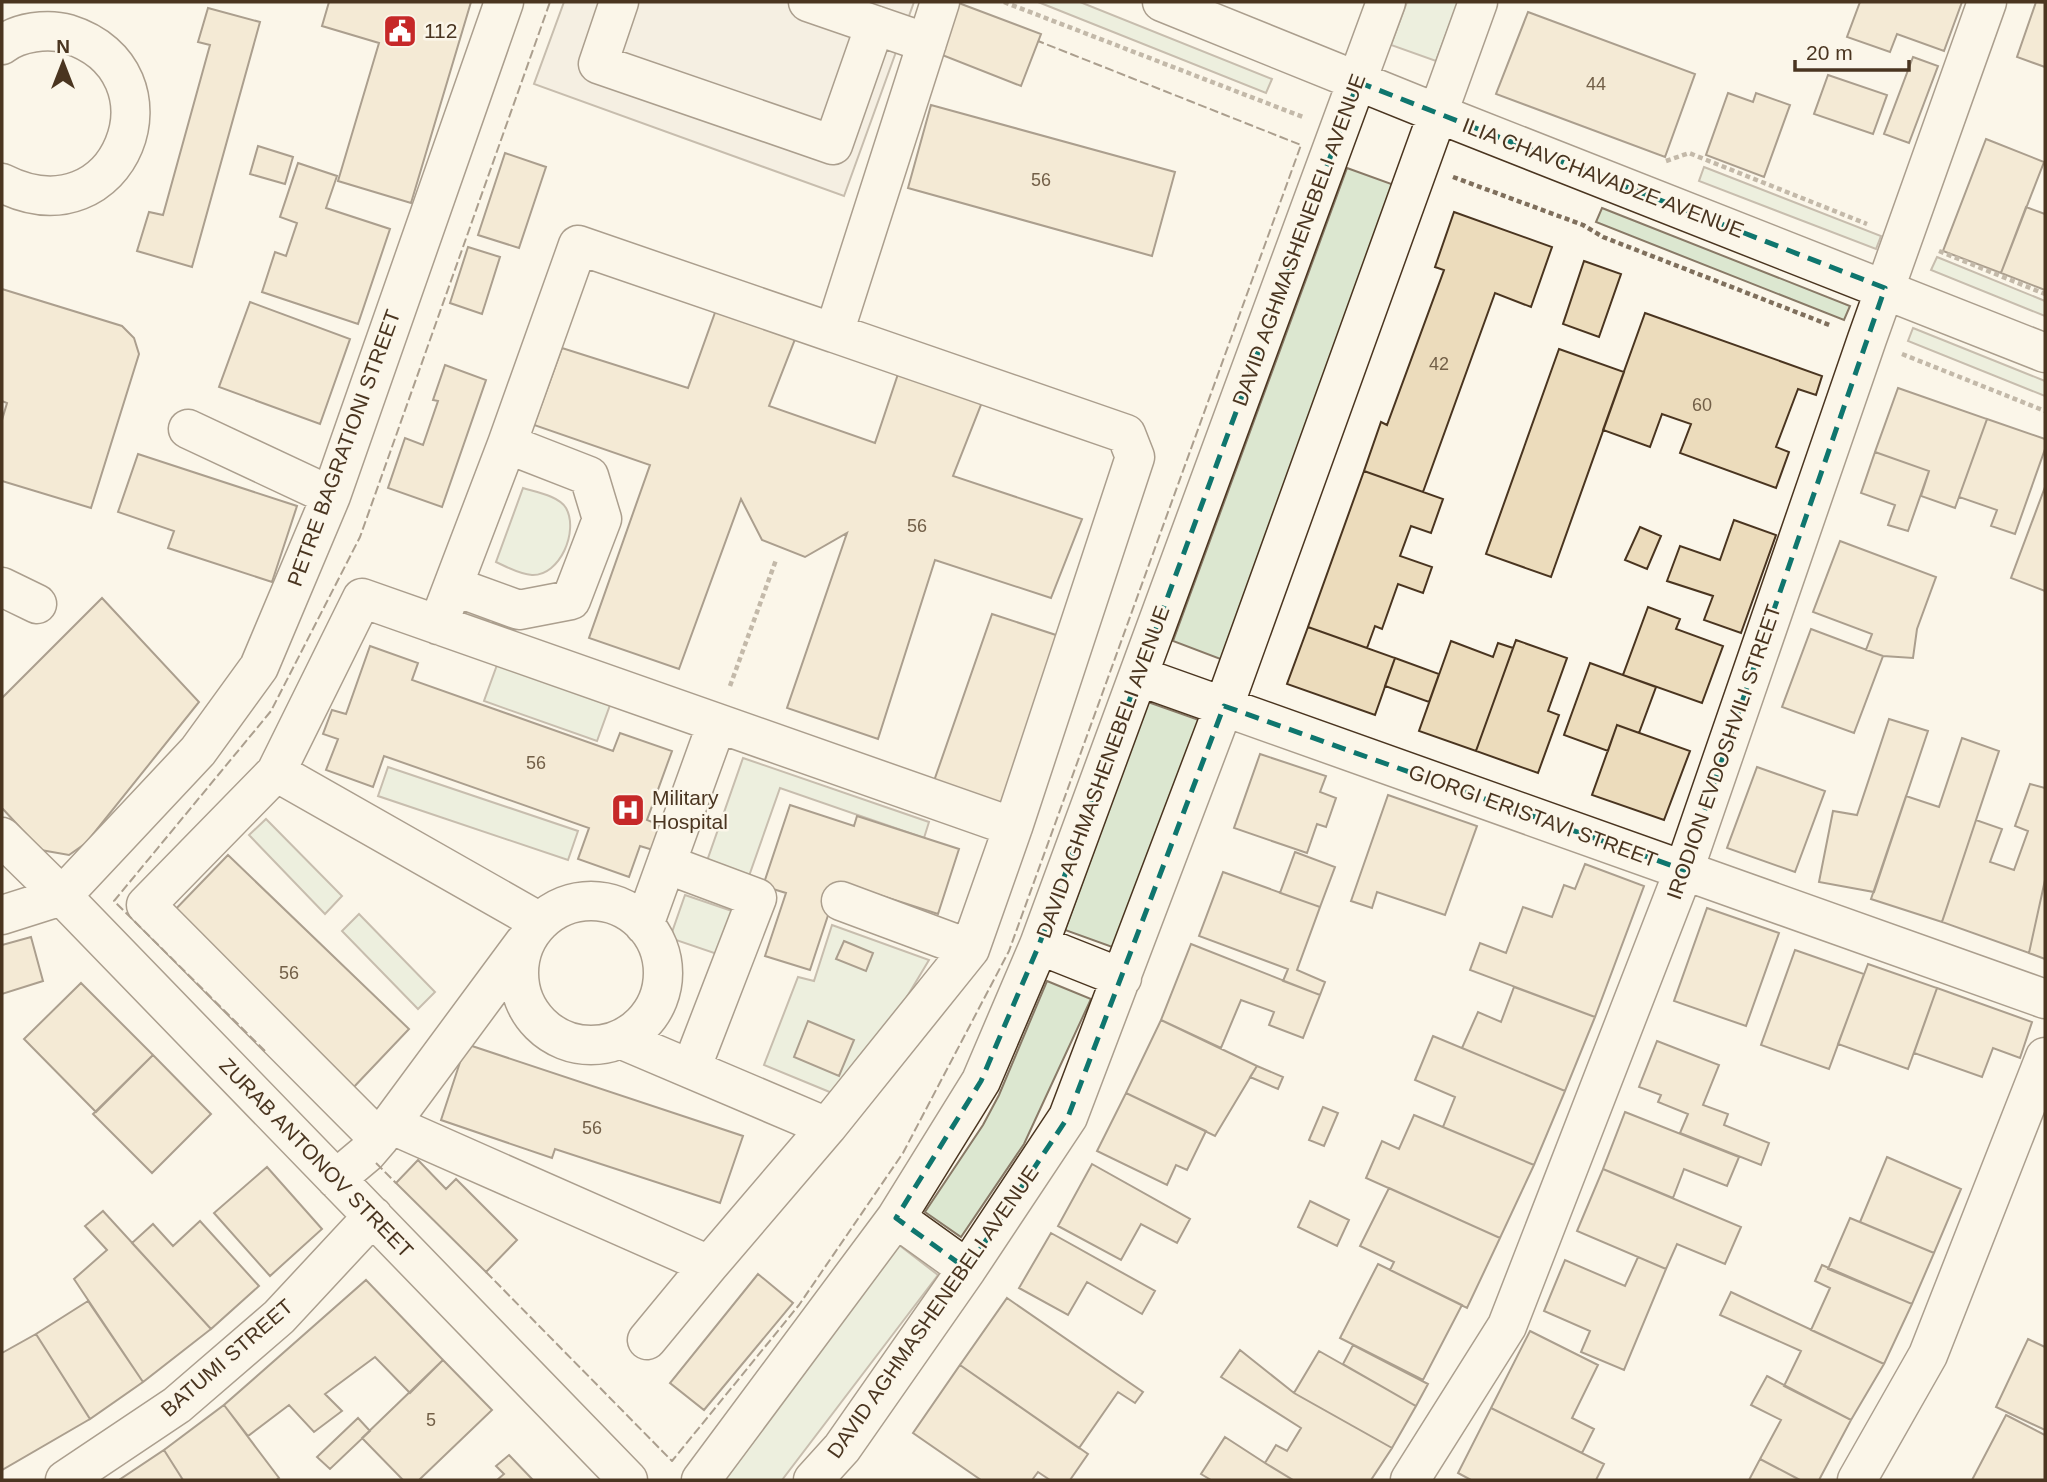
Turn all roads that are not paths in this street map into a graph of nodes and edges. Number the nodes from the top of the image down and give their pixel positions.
1 (503, 2) edge
2 (620, 2) edge
3 (808, 2) edge
4 (940, 2) edge
5 (1162, 2) edge
6 (1387, 2) edge
7 (1478, 2) edge
8 (1987, 2) edge
9 (875, 25) junction
10 (927, 43) junction
11 (2, 46) edge
12 (1358, 82) junction
13 (1437, 114) junction
14 (9, 189) edge
15 (1885, 288) junction
16 (834, 332) junction
17 (2045, 353) edge
18 (188, 429) dead end
19 (507, 444) junction
20 (331, 496) junction
21 (453, 586) junction
22 (2, 587) edge
23 (37, 604) dead end
24 (438, 625) junction
25 (1139, 676) junction
26 (1224, 706) junction
27 (717, 723) junction
28 (276, 772) junction
29 (1013, 827) junction
30 (2, 837) edge
31 (666, 864) junction
32 (1684, 870) junction
33 (62, 896) junction
34 (841, 901) dead end
35 (2, 915) edge
36 (644, 925) junction
37 (532, 932) junction
38 (1039, 944) junction
39 (970, 949) junction
40 (1122, 978) junction
41 (2045, 999) edge
42 (620, 1040) junction
43 (2045, 1057) edge
44 (691, 1069) junction
45 (827, 1127) junction
46 (384, 1131) junction
47 (336, 1179) junction
48 (373, 1216) junction
49 (896, 1218) junction
50 (709, 1265) junction
51 (967, 1269) junction
52 (647, 1340) dead end
53 (65, 1480) edge
54 (628, 1480) edge
55 (701, 1480) edge
56 (813, 1480) edge
57 (1410, 1480) edge
58 (1857, 1480) edge

1 - 20 street, PETRE BAGRATIONI STREET
2 - 9 street
3 - 9 street
4 - 10 street
5 - 12 street, ILIA CHAVCHAVADZE AVENUE
6 - 12 street, DAVID AGHMASHENEBELI AVENUE
7 - 13 street, DAVID AGHMASHENEBELI AVENUE
8 - 15 street, IRODION EVDOSHVILI STREET
9 - 10 street
10 - 16 street
11 - 14 street
12 - 13 street, ILIA CHAVCHAVADZE AVENUE
12 - 25 street, DAVID AGHMASHENEBELI AVENUE
13 - 15 street, ILIA CHAVCHAVADZE AVENUE
13 - 26 street, DAVID AGHMASHENEBELI AVENUE
15 - 17 street, ILIA CHAVCHAVADZE AVENUE
15 - 32 street, IRODION EVDOSHVILI STREET
16 - 19 street
16 - 29 street
18 - 20 street
19 - 21 street
19 - 21 street
20 - 33 street, PETRE BAGRATIONI STREET
21 - 24 street
22 - 23 street
24 - 27 street
24 - 28 street
25 - 26 street, GIORGI ERISTAVI STREET
25 - 38 street, DAVID AGHMASHENEBELI AVENUE
26 - 32 street, GIORGI ERISTAVI STREET
26 - 40 street, DAVID AGHMASHENEBELI AVENUE
27 - 29 street
27 - 31 street
28 - 37 street
28 - 46 street
29 - 39 street
30 - 33 street, ZURAB ANTONOV STREET
31 - 36 street
31 - 44 street
32 - 41 street, GIORGI ERISTAVI STREET
32 - 57 street, IRODION EVDOSHVILI STREET
33 - 35 street, PETRE BAGRATIONI STREET
33 - 47 street, ZURAB ANTONOV STREET
34 - 39 street
36 - 37 street
36 - 42 street
37 - 42 street
37 - 46 street
38 - 40 street
38 - 49 street, DAVID AGHMASHENEBELI AVENUE
39 - 45 street
40 - 51 street, DAVID AGHMASHENEBELI AVENUE
42 - 44 street
43 - 58 street
44 - 45 street
45 - 50 street
46 - 47 street
46 - 50 street
47 - 48 street, ZURAB ANTONOV STREET
48 - 53 street, BATUMI STREET
48 - 54 street, ZURAB ANTONOV STREET
49 - 51 street
49 - 55 street, DAVID AGHMASHENEBELI AVENUE
50 - 52 street
51 - 56 street, DAVID AGHMASHENEBELI AVENUE

